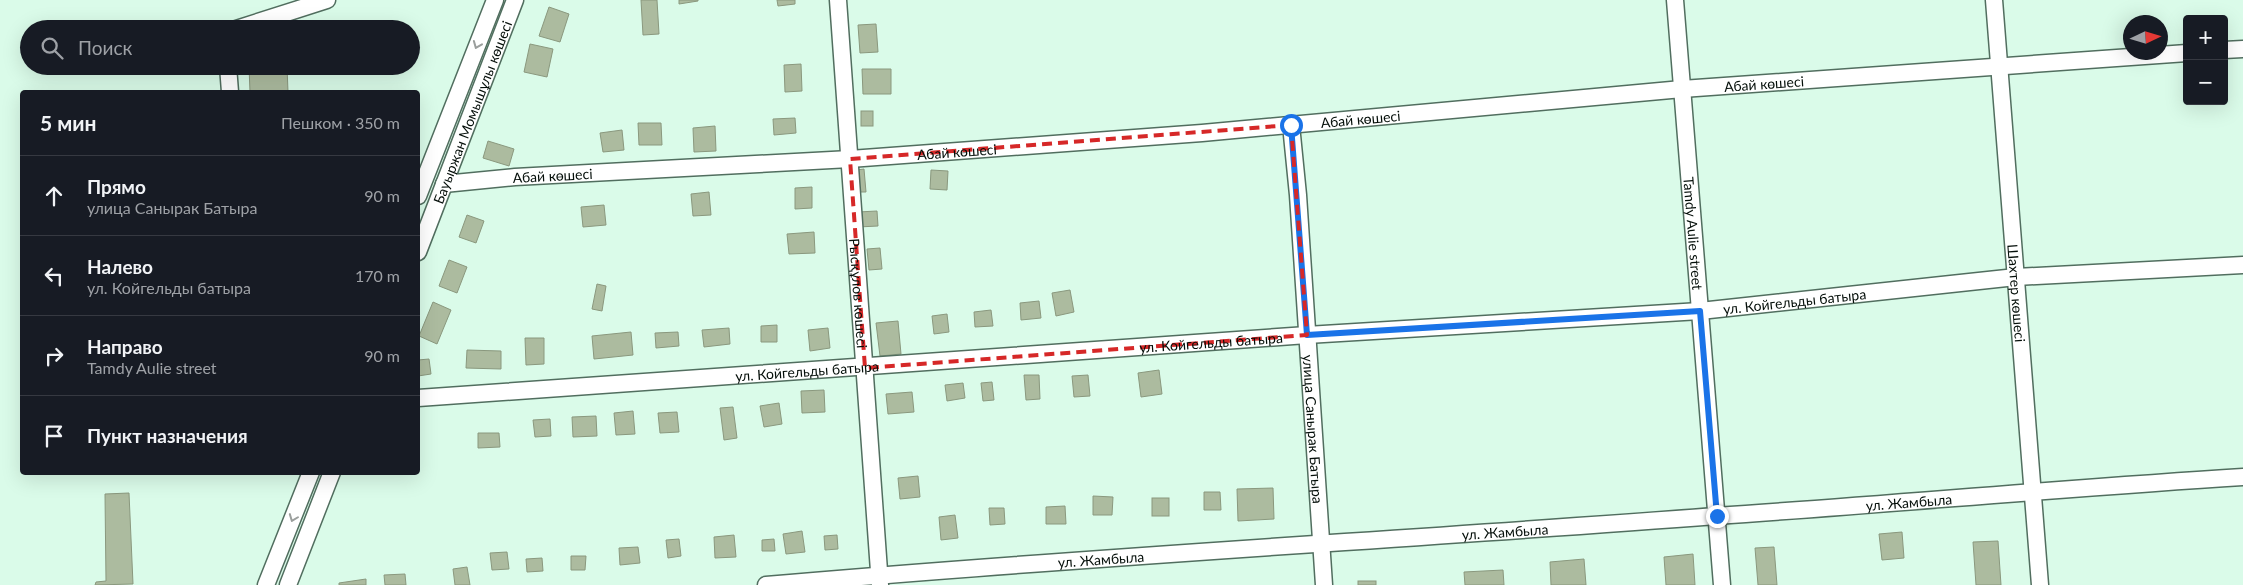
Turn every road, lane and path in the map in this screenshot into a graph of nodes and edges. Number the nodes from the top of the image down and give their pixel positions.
1 (326, 0) edge
2 (495, 0) edge
3 (515, 0) edge
4 (838, 0) edge
5 (1675, 0) edge
6 (1994, 0) edge
7 (264, 20) edge
8 (2243, 49) edge
9 (2228, 50) edge
10 (2183, 52) edge
11 (1999, 65) junction
12 (229, 75) edge
13 (1682, 89) junction
14 (230, 90) edge
15 (1291, 125) junction
16 (850, 159) junction
17 (444, 184) junction
18 (420, 191) edge
19 (420, 247) edge
20 (2243, 265) edge
21 (2016, 277) junction
22 (1700, 311) junction
23 (1307, 335) junction
24 (865, 368) junction
25 (420, 398) edge
26 (309, 475) edge
27 (331, 475) edge
28 (2243, 477) edge
29 (2032, 491) junction
30 (1717, 516) junction
31 (1321, 543) junction
32 (880, 580) edge
33 (266, 585) edge
34 (288, 585) edge
35 (766, 585) edge
36 (1324, 585) edge
37 (1722, 585) edge
38 (2040, 585) edge

1 - 7 street
2 -> 18 street, Бауыржан Момышұлы көшесі
3 - 17 street, Бауыржан Момышұлы көшесі
4 - 16 street, Рысқұлов көшесі
5 - 13 street, Tamdy Aulie street
6 - 11 street, Шахтер көшесі
8 - 9 street
10 - 11 street, Абай көшесі
11 - 13 street, Абай көшесі
11 - 21 street, Шахтер көшесі
12 - 14 street
13 - 15 street, Абай көшесі
13 - 22 street, Tamdy Aulie street
15 - 16 street, Абай көшесі
15 - 23 street, улица Санырак Батыра
16 - 17 street, Абай көшесі
16 - 24 street, Рысқұлов көшесі
17 - 19 street, Бауыржан Момышұлы көшесі
20 - 21 street, ул. Койгельды батыра
21 - 22 street, ул. Койгельды батыра
21 - 29 street, Шахтер көшесі
22 - 23 street, ул. Койгельды батыра
22 - 30 street, Tamdy Aulie street
23 - 24 street, ул. Койгельды батыра
23 - 31 street, улица Санырак Батыра
24 - 25 street, ул. Койгельды батыра
24 - 32 street, Рысқұлов көшесі
26 -> 33 street
27 - 34 street
28 - 29 street, ул. Жамбыла
29 - 30 street, ул. Жамбыла
29 - 38 street, Шахтер көшесі
30 - 31 street, ул. Жамбыла
30 - 37 street, Tamdy Aulie street
31 - 32 street, ул. Жамбыла
31 - 36 street, улица Санырак Батыра
32 - 35 street, ул. Жамбыла

